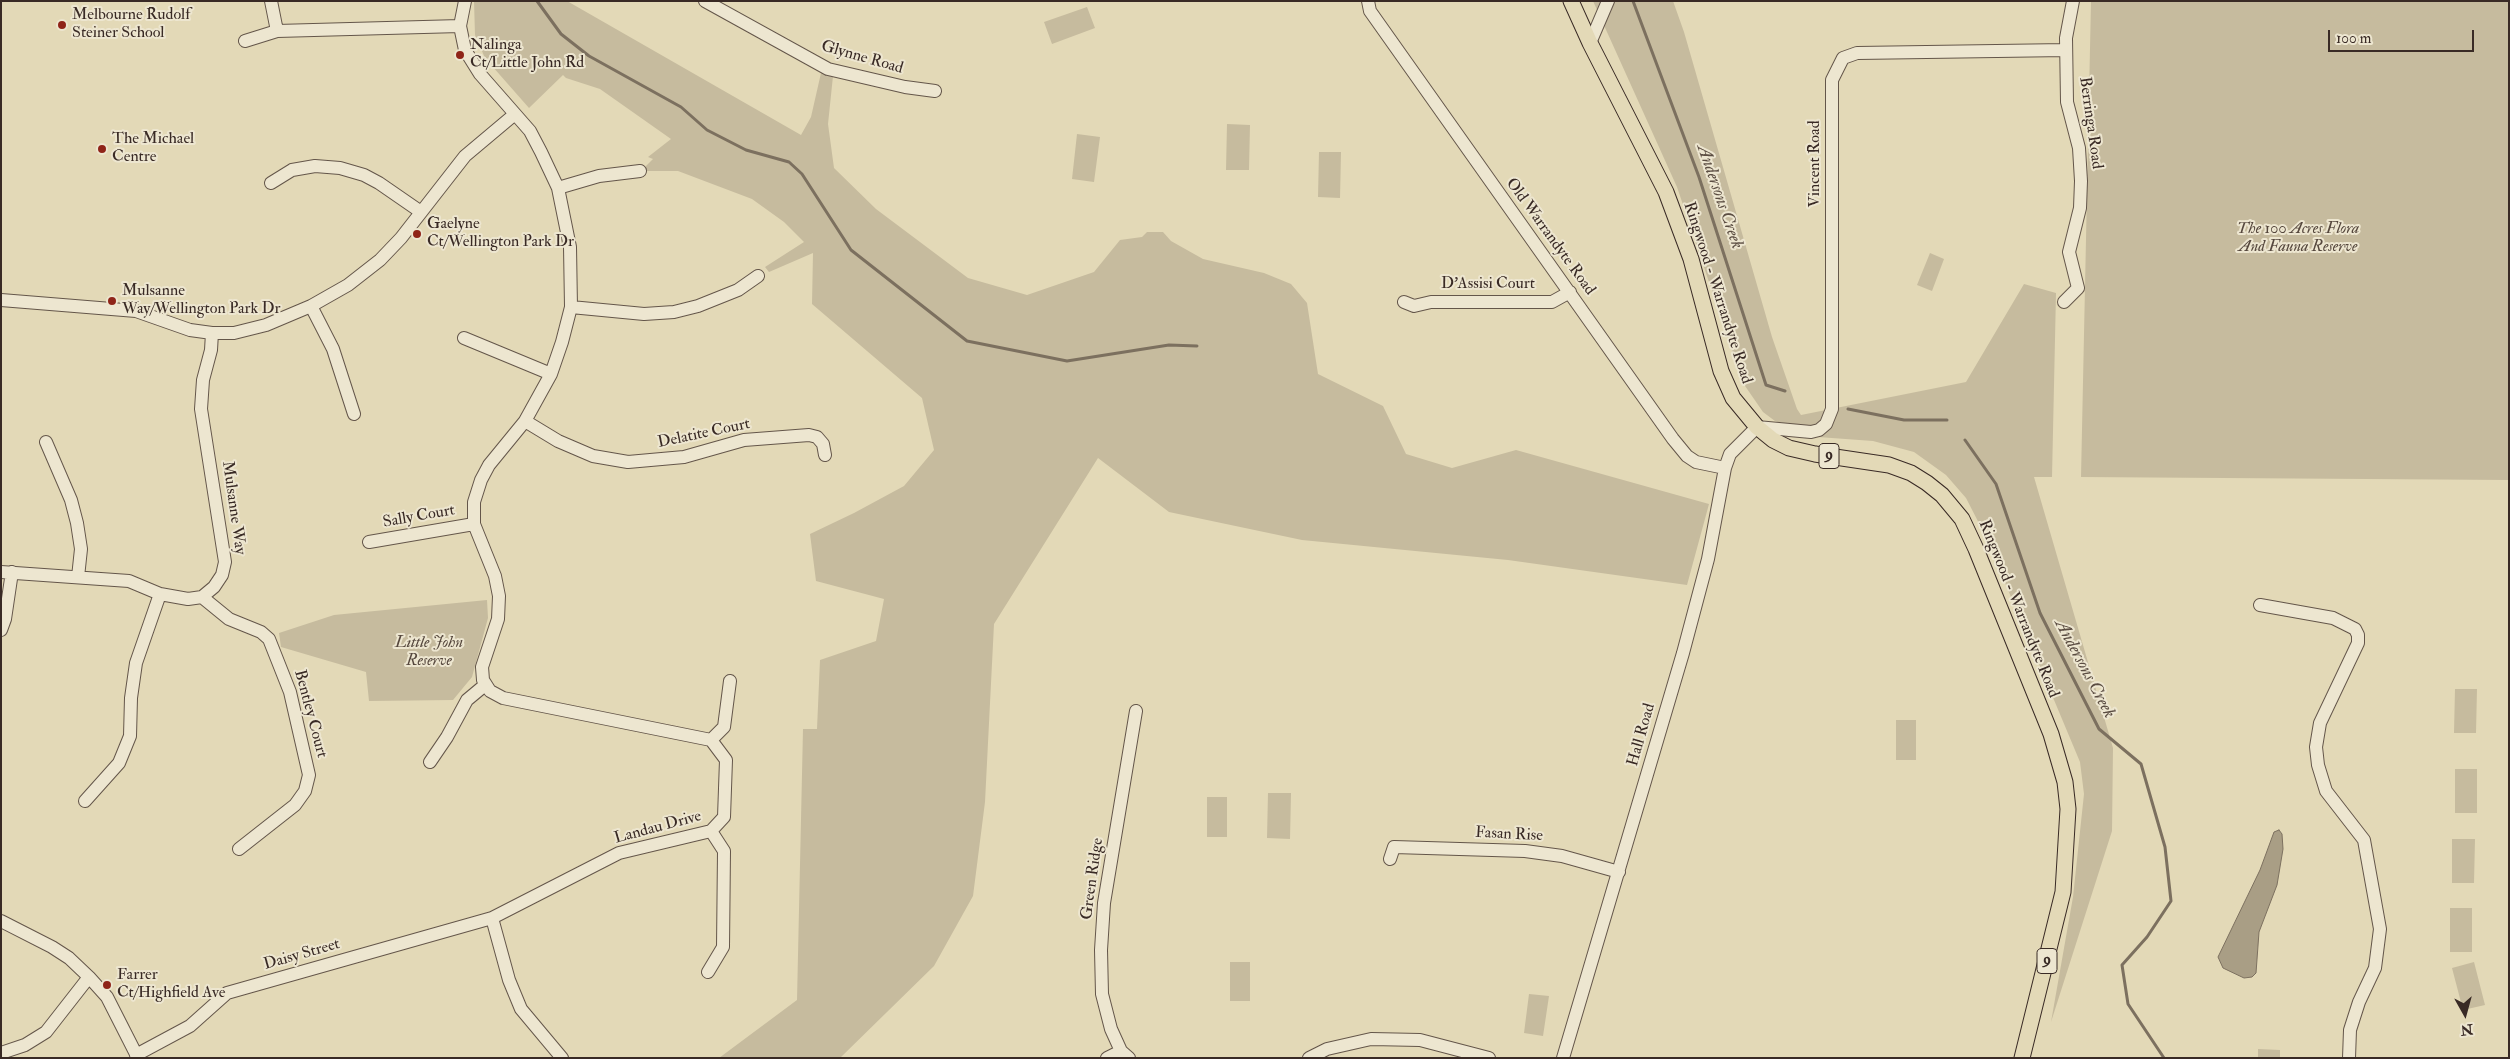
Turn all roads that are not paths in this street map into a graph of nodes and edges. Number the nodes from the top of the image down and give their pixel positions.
1 (271, 1) edge
2 (465, 1) edge
3 (705, 1) edge
4 (1368, 1) edge
5 (1571, 1) edge
6 (1608, 1) edge
7 (2073, 1) edge
8 (460, 26) junction
9 (278, 31) junction
10 (245, 40) dead end
11 (1590, 43) junction
12 (2066, 50) junction
13 (935, 91) dead end
14 (514, 114) junction
15 (640, 170) dead end
16 (271, 183) dead end
17 (558, 188) junction
18 (421, 212) junction
19 (758, 276) dead end
20 (1570, 292) junction
21 (1, 300) edge
22 (2064, 302) dead end
23 (311, 306) junction
24 (570, 307) junction
25 (1411, 308) dead end
26 (212, 333) junction
27 (464, 338) dead end
28 (551, 374) junction
29 (354, 414) dead end
30 (525, 421) junction
31 (1757, 427) junction
32 (46, 442) dead end
33 (825, 455) dead end
34 (1725, 468) junction
35 (474, 524) junction
36 (369, 542) dead end
37 (7, 572) edge
38 (78, 577) junction
39 (160, 594) junction
40 (202, 597) junction
41 (2260, 605) dead end
42 (1, 630) edge
43 (730, 681) dead end
44 (485, 686) junction
45 (1136, 711) dead end
46 (711, 740) junction
47 (430, 762) dead end
48 (85, 801) dead end
49 (711, 831) junction
50 (1391, 847) dead end
51 (239, 848) dead end
52 (1619, 872) junction
53 (492, 918) junction
54 (1, 921) edge
55 (708, 972) dead end
56 (89, 977) junction
57 (1, 1053) edge
58 (1125, 1054) edge
59 (137, 1056) edge
60 (562, 1058) edge
61 (1107, 1058) edge
62 (1309, 1058) edge
63 (1489, 1058) edge
64 (1563, 1058) edge
65 (2023, 1058) edge
66 (2349, 1058) edge

1 - 9 street
2 - 8 street
3 - 13 street, Glynne Road
4 - 20 street, Old Warrandyte Road
5 - 11 main road, Ringwood - Warrandyte Road / 9
6 - 11 street
7 - 12 street, Berringa Road
8 - 9 street
8 - 14 street
9 - 10 street
11 - 31 main road, Ringwood - Warrandyte Road / 9
12 - 22 street, Berringa Road
12 - 31 street, Vincent Road
14 - 17 street
14 - 18 street
15 - 17 street
16 - 18 street
17 - 24 street
18 - 23 street
19 - 24 street
20 - 25 street, D'Assisi Court
20 - 34 street, Old Warrandyte Road
21 - 26 street
23 - 26 street
23 - 29 street
24 - 28 street
26 - 40 street, Mulsanne Way
27 - 28 street
28 - 30 street
30 - 33 street, Delatite Court
30 - 35 street
31 - 34 street, Hall Road
31 - 65 main road, Ringwood - Warrandyte Road / 9
32 - 38 street
34 - 52 street, Hall Road
35 - 36 street, Sally Court
35 - 44 street
37 - 38 street
37 - 42 street
38 - 39 street
39 - 40 street
39 - 48 street
40 - 51 street, Bentley Court
41 - 66 street
43 - 46 street
44 - 46 street
44 - 47 street
45 - 58 street, Green Ridge
46 - 49 street, Landau Drive
49 - 53 street, Landau Drive
49 - 55 street
50 - 52 street, Fasan Rise
52 - 64 street, Hall Road
53 - 59 street, Daisy Street
53 - 60 street
54 - 56 street
56 - 57 street
56 - 59 street
58 - 61 street
62 - 63 street

